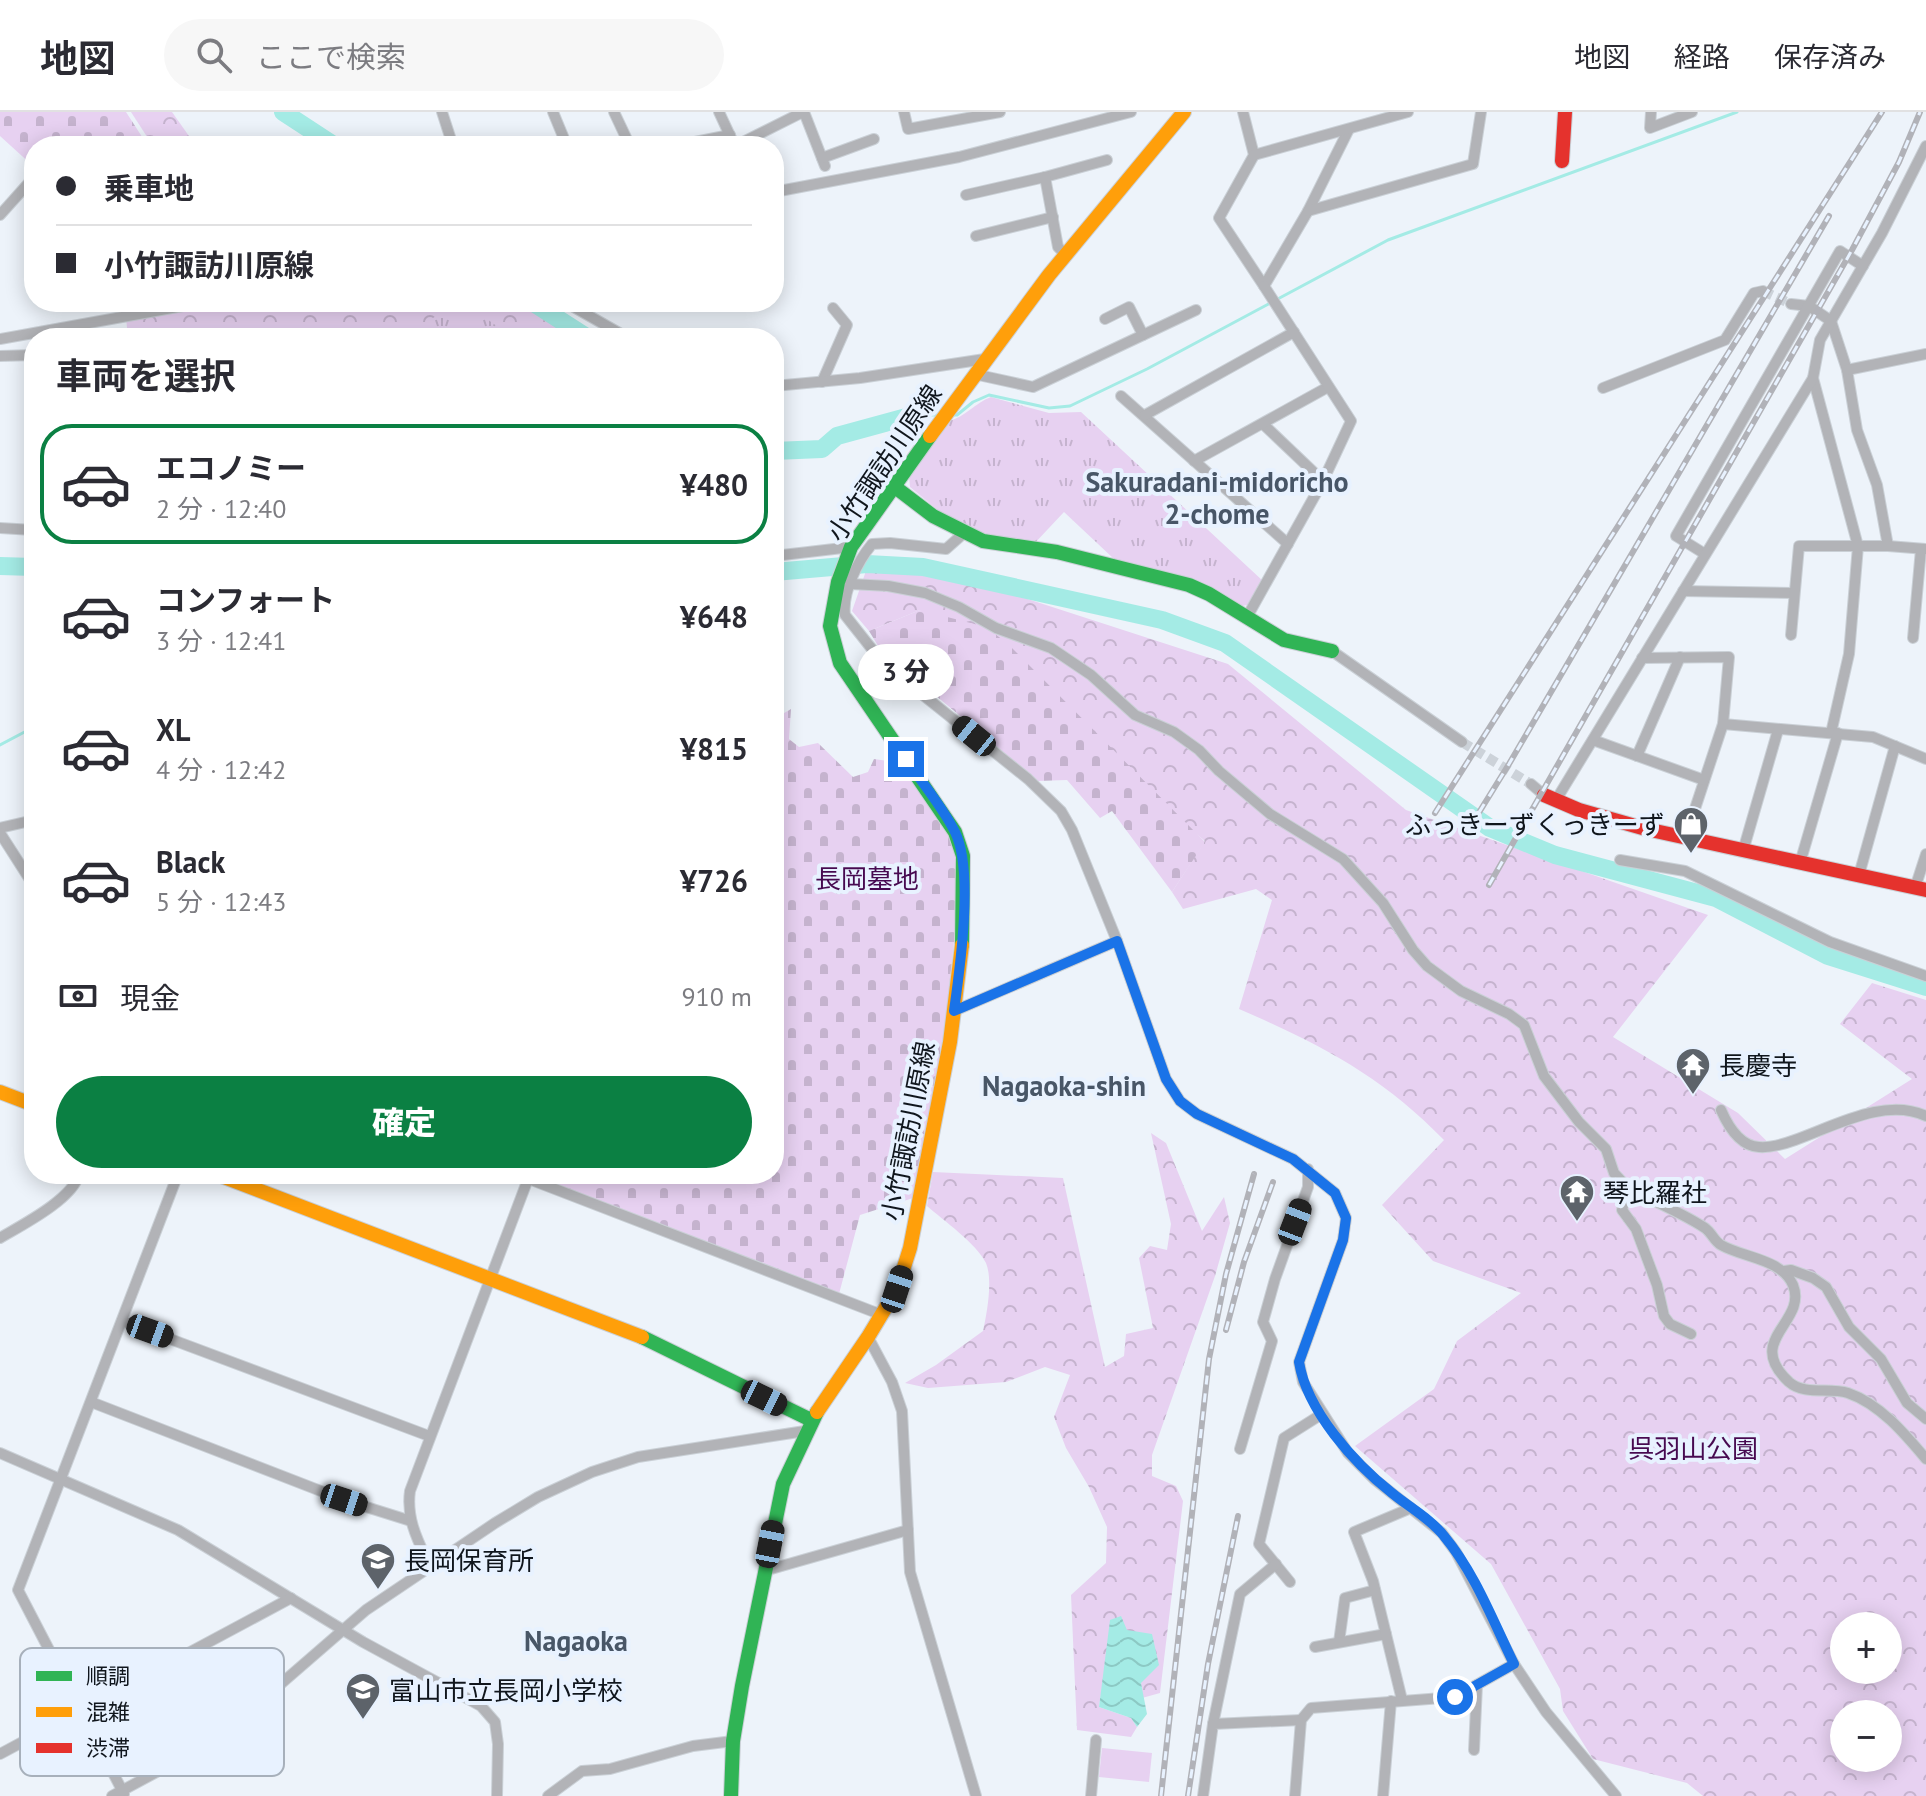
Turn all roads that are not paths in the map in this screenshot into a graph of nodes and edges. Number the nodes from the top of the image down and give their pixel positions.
1 (442, 112) edge
2 (553, 112) edge
3 (614, 112) edge
4 (719, 112) edge
5 (803, 112) edge
6 (904, 112) edge
7 (1131, 112) edge
8 (1184, 112) edge
9 (1243, 112) edge
10 (1408, 112) edge
11 (1481, 112) edge
12 (1565, 112) edge
13 (1651, 112) edge
14 (1692, 112) edge
15 (994, 113) edge
16 (1349, 129) junction
17 (450, 136) edge
18 (563, 136) edge
19 (625, 136) edge
20 (730, 136) edge
21 (747, 136) edge
22 (874, 139) dead end
23 (1926, 146) edge
24 (1254, 155) junction
25 (1919, 158) junction
26 (1107, 160) dead end
27 (1562, 161) dead end
28 (1926, 172) edge
29 (1045, 177) junction
30 (24, 188) edge
31 (784, 190) edge
32 (966, 195) dead end
33 (1308, 211) junction
34 (0, 215) edge
35 (1053, 217) junction
36 (976, 236) dead end
37 (1066, 255) junction
38 (1863, 266) junction
39 (1264, 286) junction
40 (1763, 291) dead end
41 (1791, 304) tunnel mouth
42 (1809, 306) junction
43 (833, 308) dead end
44 (1196, 310) dead end
45 (150, 312) edge
46 (582, 312) edge
47 (1105, 319) dead end
48 (1831, 321) junction
49 (61, 328) edge
50 (610, 328) edge
51 (1294, 332) junction
52 (24, 335) edge
53 (1143, 335) junction
54 (0, 339) edge
55 (1926, 354) edge
56 (24, 355) edge
57 (0, 356) edge
58 (985, 359) junction
59 (1847, 370) junction
60 (974, 374) junction
61 (1813, 378) junction
62 (822, 382) junction
63 (784, 385) edge
64 (1328, 387) junction
65 (1603, 388) dead end
66 (1121, 396) dead end
67 (1145, 415) junction
68 (1263, 424) junction
69 (1194, 461) junction
70 (1323, 481) junction
71 (895, 487) junction
72 (0, 528) edge
73 (24, 529) edge
74 (964, 533) junction
75 (1288, 544) junction
76 (1858, 546) junction
77 (1888, 546) junction
78 (1924, 549) edge
79 (850, 550) junction
80 (1705, 554) junction
81 (784, 555) edge
82 (845, 583) junction
83 (1683, 591) junction
84 (1794, 593) junction
85 (1247, 617) junction
86 (1791, 635) dead end
87 (1913, 638) dead end
88 (1332, 651) joint
89 (1680, 657) junction
90 (1642, 658) junction
91 (1723, 724) junction
92 (1778, 730) junction
93 (1834, 733) junction
94 (1593, 740) junction
95 (1462, 742) tunnel mouth
96 (1895, 746) junction
97 (1637, 756) junction
98 (1926, 759) edge
99 (1704, 780) junction
100 (1531, 784) tunnel mouth
101 (1550, 797) junction
102 (24, 823) edge
103 (0, 831) edge
104 (1685, 839) junction
105 (1743, 851) junction
106 (1926, 854) edge
107 (1620, 860) dead end
108 (1800, 863) junction
109 (24, 870) edge
110 (1859, 875) junction
111 (1921, 889) edge
112 (1117, 941) junction
113 (1926, 976) edge
114 (954, 1011) junction
115 (0, 1092) edge
116 (24, 1101) edge
117 (1721, 1110) dead end
118 (1926, 1116) edge
119 (1308, 1169) junction
120 (77, 1184) edge
121 (174, 1184) edge
122 (243, 1184) edge
123 (526, 1184) edge
124 (541, 1184) edge
125 (1634, 1192) junction
126 (0, 1238) edge
127 (1784, 1271) junction
128 (490, 1277) junction
129 (882, 1315) junction
130 (122, 1321) junction
131 (1691, 1334) dead end
132 (868, 1337) junction
133 (91, 1402) junction
134 (1322, 1414) junction
135 (1926, 1419) edge
136 (808, 1426) junction
137 (429, 1436) junction
138 (1240, 1449) dead end
139 (0, 1453) edge
140 (1926, 1459) edge
141 (61, 1480) junction
142 (1411, 1508) junction
143 (411, 1521) junction
144 (908, 1530) junction
145 (1276, 1564) junction
146 (430, 1567) junction
147 (764, 1571) junction
148 (1290, 1582) dead end
149 (1375, 1590) junction
150 (291, 1598) junction
151 (342, 1629) junction
152 (1386, 1634) junction
153 (1339, 1642) junction
154 (1315, 1647) dead end
155 (48, 1648) edge
156 (196, 1648) edge
157 (1514, 1664) junction
158 (284, 1680) edge
159 (1477, 1685) junction
160 (1396, 1700) junction
161 (1301, 1720) junction
162 (1213, 1724) junction
163 (1096, 1740) dead end
164 (733, 1741) junction
165 (20, 1743) edge
166 (1474, 1750) dead end
167 (0, 1754) edge
168 (152, 1776) edge
169 (120, 1794) edge
170 (497, 1796) edge
171 (548, 1796) edge
172 (731, 1796) edge
173 (976, 1796) edge
174 (1091, 1796) edge
175 (1203, 1796) edge
176 (1295, 1796) edge
177 (1383, 1796) edge
178 (1616, 1796) edge

1 - 17 street
2 - 18 street
3 - 19 street
4 - 20 street
5 - 21 street
5 - 22 street
6 - 15 street
7 - 31 street
8 - 37 main road, 小竹諏訪川原線
9 - 24 street
10 - 16 street
11 - 33 street
12 - 27 main road
13 - 14 street
16 - 24 street
16 - 33 street
23 - 25 street
24 - 39 street
25 - 28 street
25 - 38 street
26 - 29 street
29 - 32 street
29 - 35 street
30 - 34 street
33 - 39 street
35 - 36 street
35 - 37 street
37 - 58 main road, 小竹諏訪川原線
38 - 42 street
38 - 48 street
39 - 51 street
40 - 65 street
41 - 42 street
42 - 48 street
42 - 80 street
43 - 62 street
44 - 53 street
45 - 49 street
46 - 50 street
47 - 53 street
48 - 59 street
48 - 61 street
51 - 64 street
51 - 67 street
52 - 54 street
53 - 60 street
55 - 59 street
56 - 57 street
58 - 60 main road, 小竹諏訪川原線
58 - 62 street
59 - 77 street
60 - 71 main road, 小竹諏訪川原線
61 - 76 street
61 - 80 street
62 - 63 street
64 - 68 street
64 - 70 street
66 - 67 street
67 - 69 street
68 - 69 street
68 - 70 street
69 - 75 street
70 - 75 street
71 - 74 main road
71 - 79 main road, 小竹諏訪川原線
72 - 73 street
74 - 82 street
74 - 85 main road
75 - 85 street
76 - 77 street
76 - 84 street
76 - 93 street
77 - 78 street
78 - 87 street
79 - 81 street
79 - 82 main road, 小竹諏訪川原線
80 - 83 street
82 - 112 street
82 - 114 main road, 小竹諏訪川原線
82 - 125 street
83 - 84 street
83 - 90 street
84 - 86 street
85 - 88 main road
88 - 95 street
89 - 90 street
89 - 91 street
89 - 97 street
90 - 94 street
91 - 92 street
91 - 99 street
92 - 93 street
92 - 105 street
93 - 96 street
93 - 108 street
94 - 97 street
94 - 101 street
96 - 98 street
96 - 110 street
97 - 99 street
99 - 104 street
100 - 101 street
101 - 104 main road
102 - 103 street
103 - 109 street
104 - 105 main road
105 - 108 main road
106 - 111 street
107 - 113 street
108 - 110 main road
110 - 111 main road
112 - 114 street
112 - 119 street
114 - 129 main road, 小竹諏訪川原線
115 - 116 main road
117 - 118 street
119 - 134 street
119 - 138 street
120 - 126 street
121 - 130 street
122 - 128 main road
123 - 128 street
124 - 129 street
125 - 127 street
125 - 131 street
127 - 135 street
127 - 140 street
128 - 136 main road
128 - 137 street
129 - 132 main road, 小竹諏訪川原線
130 - 133 street
130 - 137 street
132 - 136 main road, 小竹諏訪川原線
132 - 144 street
133 - 141 street
133 - 143 street
134 - 142 street
134 - 145 street
136 - 146 street
136 - 147 main road, 小竹諏訪川原線
137 - 143 street
139 - 141 street
141 - 150 street
141 - 155 street
142 - 149 street
142 - 157 street
143 - 146 street
144 - 147 street
144 - 173 street
145 - 148 street
145 - 162 street
146 - 151 street
147 - 164 main road, 小竹諏訪川原線
149 - 152 street
149 - 153 street
150 - 151 street
150 - 156 street
151 - 158 street
151 - 170 street
152 - 153 street
152 - 160 street
153 - 154 street
157 - 159 street
157 - 178 street
159 - 160 street
159 - 166 street
160 - 161 street
160 - 177 street
161 - 162 street
161 - 176 street
162 - 175 street
163 - 174 street
164 - 171 street
164 - 172 main road, 小竹諏訪川原線
165 - 167 street
168 - 169 street

